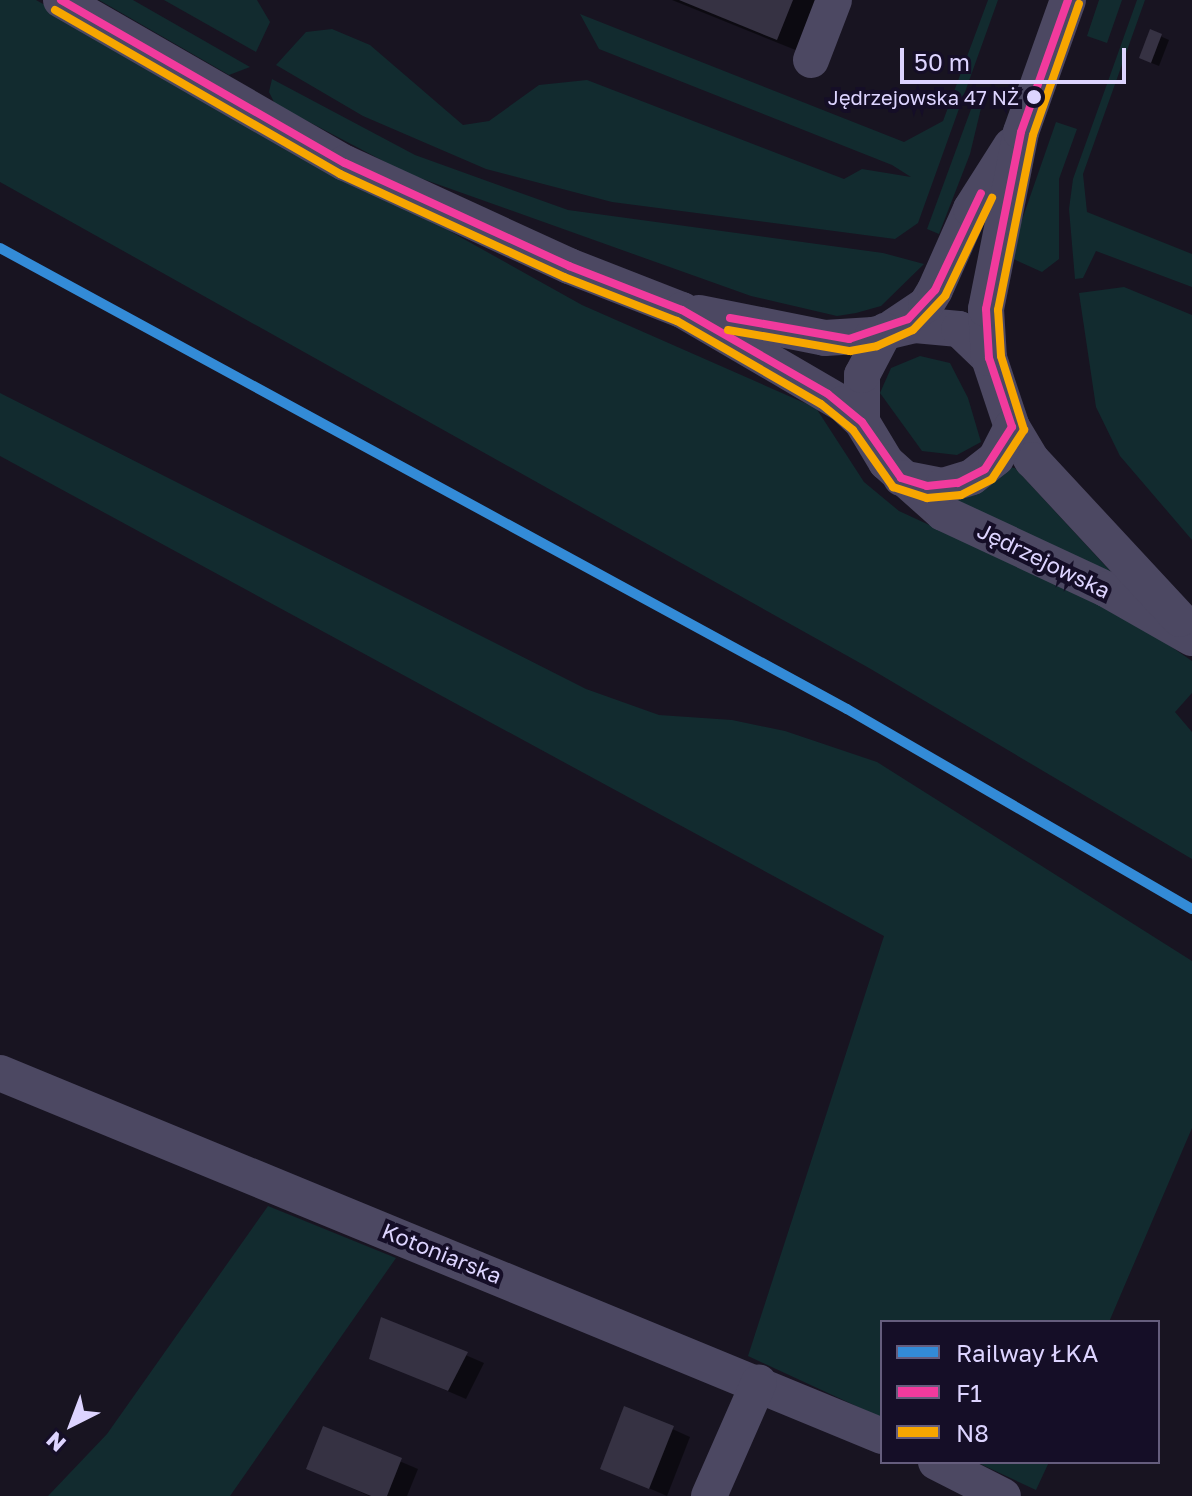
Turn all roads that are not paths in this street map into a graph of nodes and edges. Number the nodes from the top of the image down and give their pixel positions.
1 (61, 0) edge
2 (834, 0) edge
3 (1068, 0) edge
4 (811, 60) dead end
5 (1021, 132) junction
6 (682, 310) junction
7 (885, 331) junction
8 (989, 358) junction
9 (862, 422) junction
10 (1012, 427) junction
11 (901, 478) junction
12 (1192, 632) edge
13 (1192, 638) edge
14 (0, 1073) edge
15 (759, 1382) junction
16 (880, 1435) edge
17 (940, 1464) edge
18 (709, 1496) edge
19 (1003, 1496) edge

1 - 6 street, Jędrzejowska
2 - 4 street
3 - 5 street
5 - 7 street
5 - 8 street
6 - 7 street, Jędrzejowska
6 - 9 street, Jędrzejowska
7 - 8 street, Jędrzejowska
7 - 9 street
8 - 10 street, Jędrzejowska
9 - 11 street, Jędrzejowska
10 - 11 street
10 - 12 street, Jędrzejowska
11 - 13 street, Jędrzejowska
14 - 15 street, Kotoniarska
15 - 16 street, Kotoniarska
15 - 18 street
17 - 19 street

